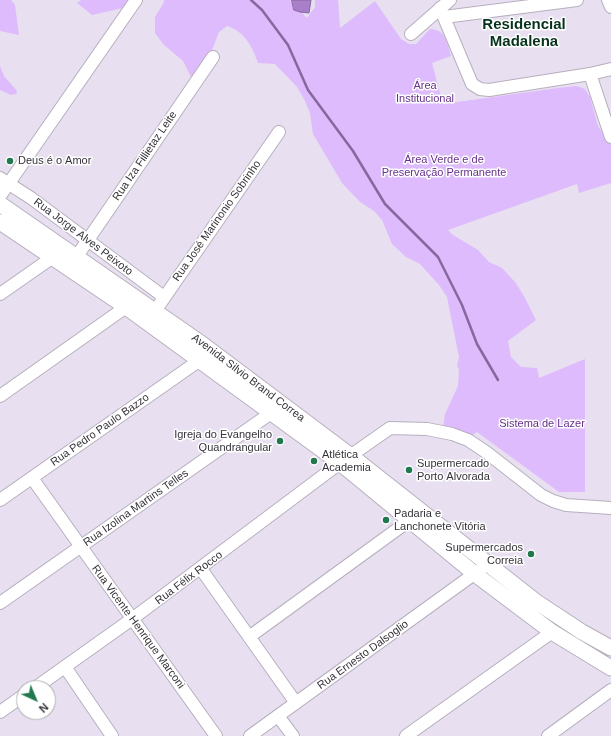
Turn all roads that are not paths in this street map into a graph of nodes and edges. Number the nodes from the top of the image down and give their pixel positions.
1 (136, 0) edge
2 (450, 0) edge
3 (577, 0) edge
4 (608, 0) edge
5 (611, 7) edge
6 (442, 13) junction
7 (411, 34) dead end
8 (213, 57) dead end
9 (611, 69) edge
10 (590, 74) junction
11 (279, 132) dead end
12 (611, 137) edge
13 (5, 181) edge
14 (0, 196) edge
15 (0, 204) edge
16 (0, 222) edge
17 (88, 240) junction
18 (77, 256) junction
19 (53, 257) junction
20 (0, 294) edge
21 (164, 297) junction
22 (126, 307) junction
23 (154, 310) junction
24 (200, 360) junction
25 (0, 396) edge
26 (271, 413) junction
27 (345, 460) junction
28 (32, 478) junction
29 (0, 500) edge
30 (611, 508) edge
31 (410, 520) junction
32 (81, 547) junction
33 (487, 563) junction
34 (201, 569) junction
35 (475, 574) junction
36 (0, 603) edge
37 (132, 619) junction
38 (552, 632) junction
39 (249, 636) junction
40 (611, 648) edge
41 (65, 667) junction
42 (611, 668) edge
43 (46, 680) edge
44 (611, 690) edge
45 (16, 701) edge
46 (296, 703) junction
47 (0, 712) edge
48 (278, 716) junction
49 (111, 736) edge
50 (216, 736) edge
51 (250, 736) edge
52 (293, 736) edge
53 (406, 736) edge
54 (548, 736) edge

1 - 13 street
2 - 6 street
3 - 6 street
4 - 5 street
6 - 7 street
6 - 10 street
8 - 17 street, Rua Iza Fillietaz Leite
9 - 10 street
10 - 12 street
11 - 21 street, Rua José Marinonio Sobrinho
13 - 14 street
13 - 17 street, Rua Jorge Alves Peixoto
15 - 18 main road, Avenida Silvio Brand Correa
16 - 19 main road, Avenida Silvio Brand Correa
17 - 18 street, Rua Iza Fillietaz Leite
17 - 21 street, Rua Jorge Alves Peixoto
18 - 23 main road, Avenida Silvio Brand Correa
19 - 20 street
19 - 22 main road, Avenida Silvio Brand Correa
21 - 23 street, Rua José Marinonio Sobrinho
22 - 24 main road, Avenida Silvio Brand Correa
22 - 25 street
23 - 27 main road, Avenida Silvio Brand Correa
24 - 26 main road, Avenida Silvio Brand Correa
24 - 28 street, Rua Pedro Paulo Bazzo
26 - 27 main road, Avenida Silvio Brand Correa
26 - 32 street, Rua Izolina Martins Telles
27 - 30 street, Rua Félix Rocco
27 - 31 main road, Avenida Silvio Brand Correa
27 - 33 main road, Avenida Silvio Brand Correa
27 - 34 street, Rua Félix Rocco
28 - 29 street, Rua Pedro Paulo Bazzo
28 - 32 street, Rua Vicente Henrique Marconi
31 - 35 main road, Avenida Silvio Brand Correa
31 - 39 street
32 - 36 street, Rua Izolina Martins Telles
32 - 37 street, Rua Vicente Henrique Marconi
33 - 35 street
33 - 40 main road, Avenida Silvio Brand Correa
34 - 37 street, Rua Félix Rocco
34 - 39 street
35 - 38 main road, Avenida Silvio Brand Correa
35 - 46 street, Rua Ernesto Dalsoglio
37 - 41 street, Rua Félix Rocco
37 - 50 street, Rua Vicente Henrique Marconi
38 - 42 main road, Avenida Silvio Brand Correa
38 - 53 street
39 - 46 street
41 - 43 street, Rua Félix Rocco
41 - 49 street
44 - 54 street
45 - 47 street
46 - 48 street, Rua Ernesto Dalsoglio
48 - 51 street, Rua Ernesto Dalsoglio
48 - 52 street

